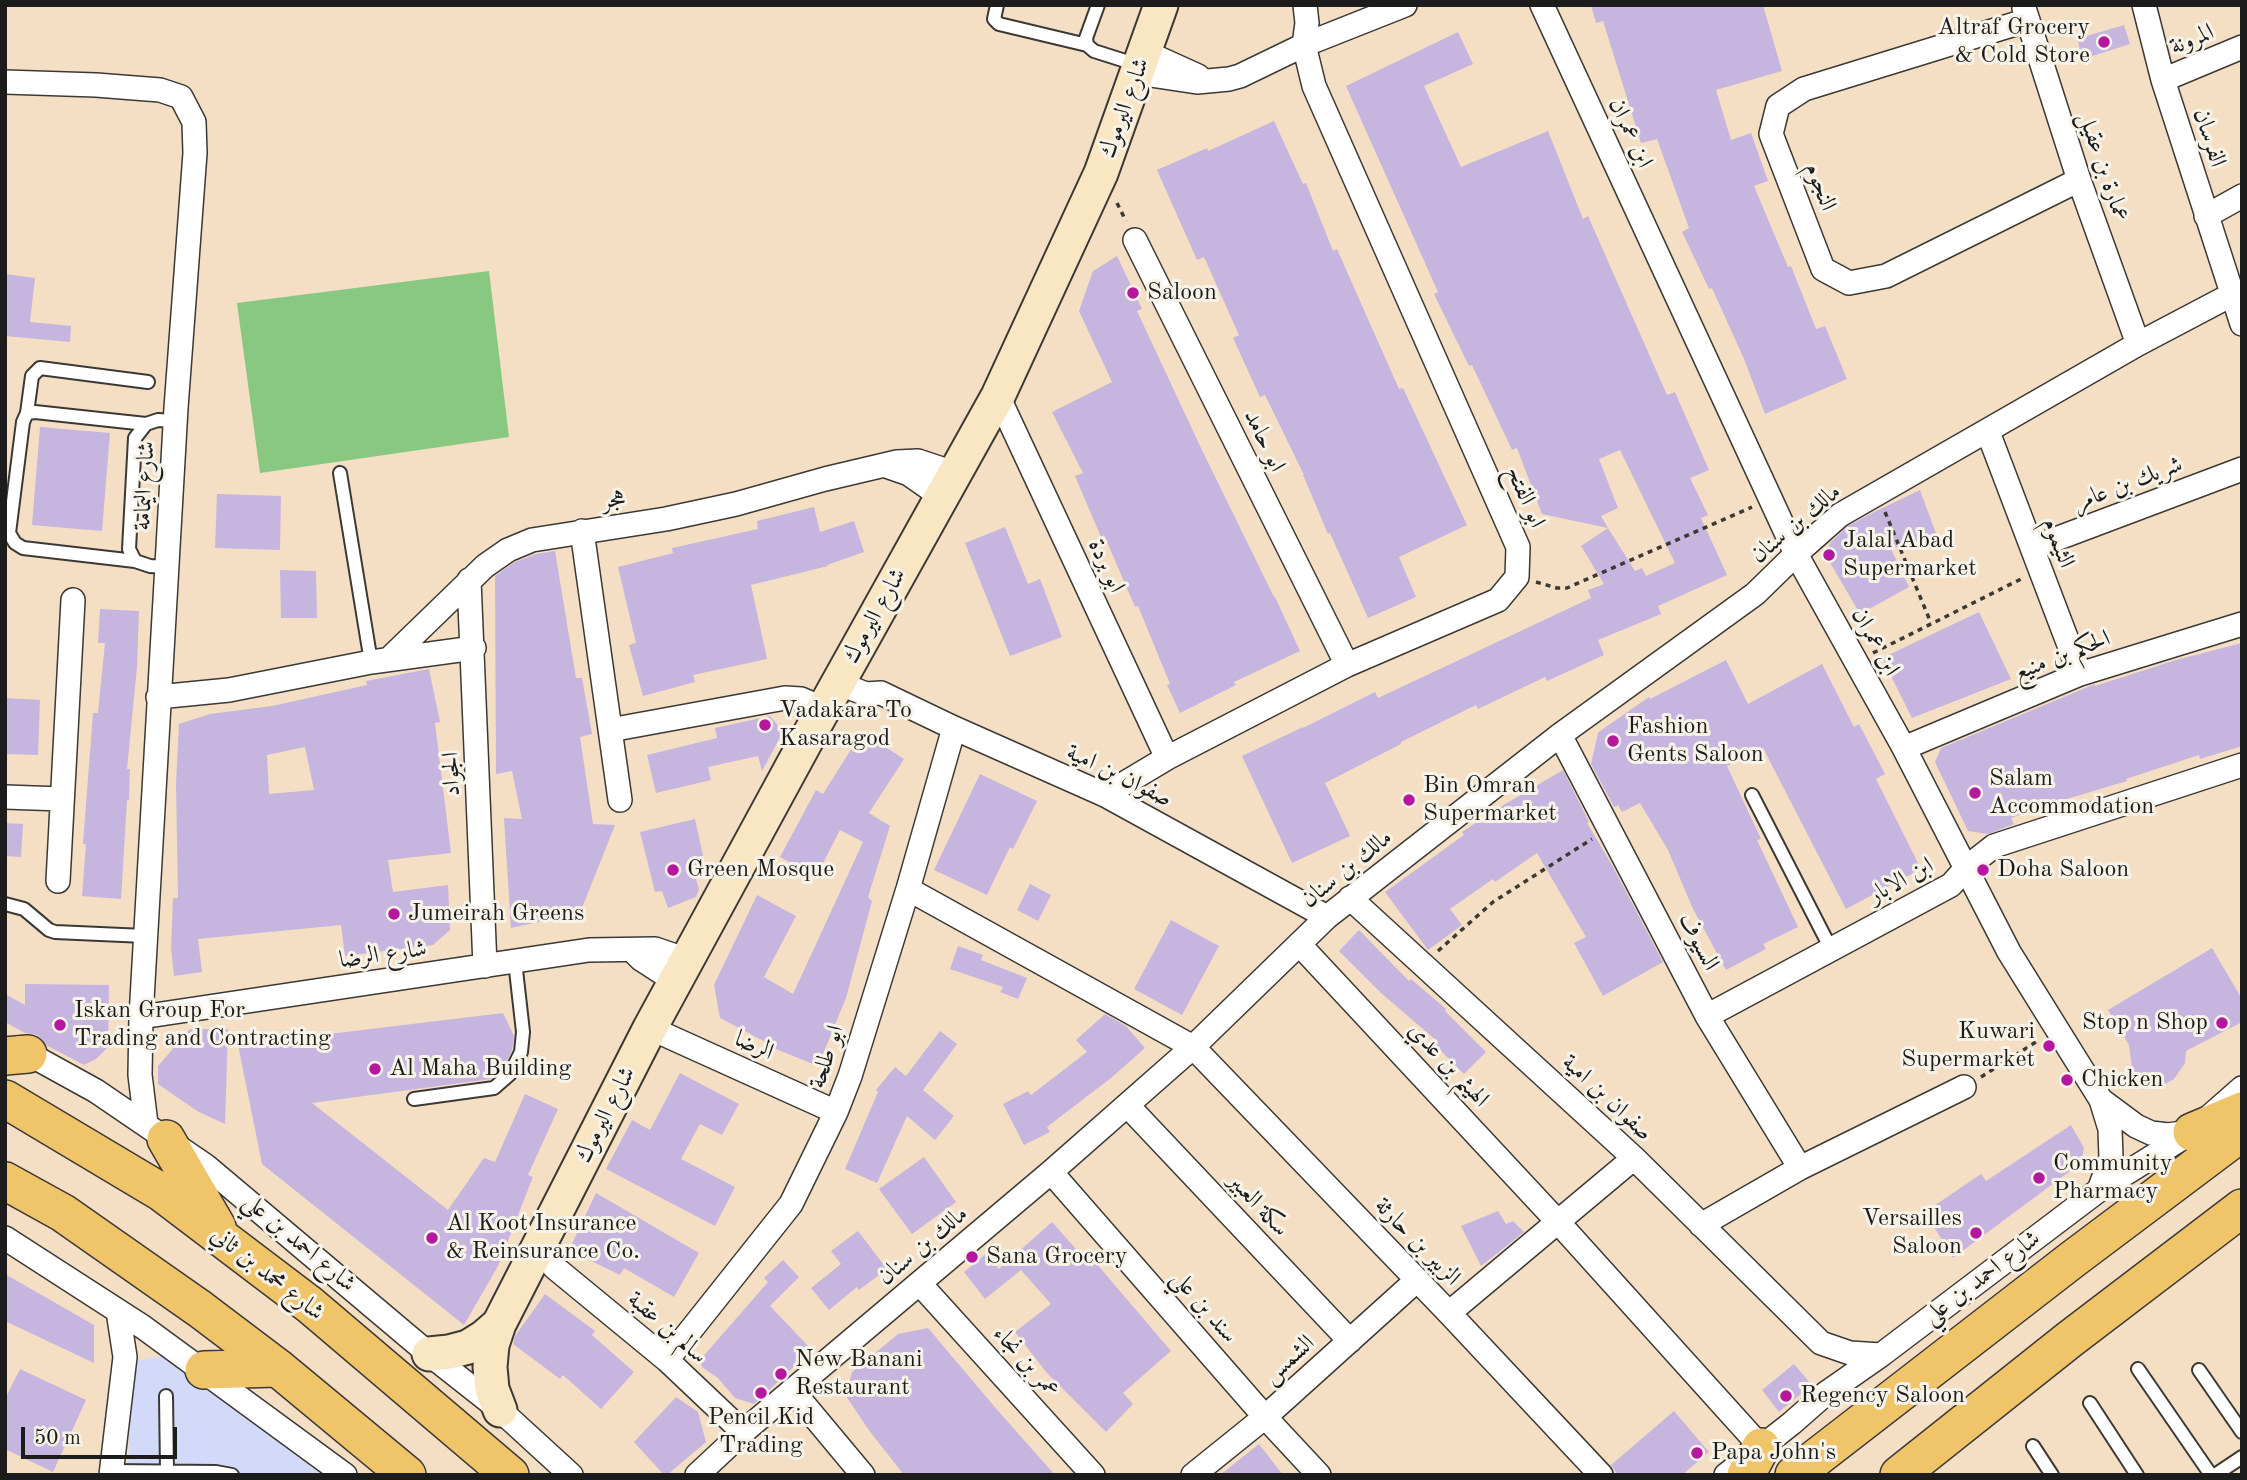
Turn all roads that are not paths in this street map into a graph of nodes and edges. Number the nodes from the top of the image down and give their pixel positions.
1 (997, 5) edge
2 (1098, 5) edge
3 (1161, 5) edge
4 (1305, 5) edge
5 (1405, 5) edge
6 (1542, 5) edge
7 (2144, 5) edge
8 (2025, 13) edge
9 (1087, 45) junction
10 (1304, 45) junction
11 (2242, 47) edge
12 (1141, 64) junction
13 (2163, 80) junction
14 (5, 82) edge
15 (2079, 180) junction
16 (2242, 196) edge
17 (2206, 216) junction
18 (1135, 240) road end
19 (2231, 295) junction
20 (2242, 324) edge
21 (2138, 344) junction
22 (148, 382) dead end
23 (998, 396) junction
24 (27, 414) junction
25 (175, 421) junction
26 (146, 424) junction
27 (1988, 432) junction
28 (2242, 469) edge
29 (340, 473) dead end
30 (948, 485) junction
31 (582, 531) junction
32 (2032, 548) junction
33 (1796, 554) junction
34 (135, 561) junction
35 (167, 567) junction
36 (470, 580) junction
37 (73, 600) dead end
38 (2242, 624) edge
39 (474, 648) junction
40 (380, 660) junction
41 (1347, 664) junction
42 (2080, 674) junction
43 (831, 696) junction
44 (158, 697) junction
45 (954, 728) junction
46 (610, 730) junction
47 (1560, 735) junction
48 (1904, 748) junction
49 (1167, 758) junction
50 (2242, 765) edge
51 (1105, 795) junction
52 (1752, 795) dead end
53 (5, 797) edge
54 (62, 799) junction
55 (620, 800) dead end
56 (1966, 868) junction
57 (58, 881) dead end
58 (908, 889) junction
59 (1350, 898) junction
60 (5, 904) edge
61 (1327, 917) junction
62 (145, 936) junction
63 (1299, 944) junction
64 (1831, 949) junction
65 (515, 961) junction
66 (485, 966) junction
67 (681, 970) junction
68 (1707, 1016) junction
69 (141, 1017) junction
70 (650, 1028) junction
71 (1193, 1048) junction
72 (13, 1050) edge
73 (140, 1058) junction
74 (1964, 1087) road end
75 (2242, 1088) edge
76 (96, 1091) junction
77 (5, 1099) edge
78 (414, 1099) dead end
79 (2101, 1100) junction
80 (1127, 1105) junction
81 (2242, 1111) edge
82 (836, 1112) junction
83 (156, 1132) junction
84 (2192, 1132) junction
85 (2242, 1132) edge
86 (1634, 1158) junction
87 (1800, 1168) junction
88 (1051, 1172) junction
89 (5, 1181) edge
90 (2099, 1190) junction
91 (2242, 1208) edge
92 (1558, 1222) junction
93 (1701, 1225) junction
94 (5, 1238) edge
95 (225, 1240) junction
96 (554, 1267) dead end
97 (1417, 1280) junction
98 (920, 1284) junction
99 (118, 1311) junction
100 (1449, 1313) junction
101 (499, 1324) junction
102 (157, 1338) junction
103 (1350, 1341) junction
104 (1821, 1343) junction
105 (429, 1354) junction
106 (1881, 1355) junction
107 (125, 1357) junction
108 (667, 1360) junction
109 (278, 1368) junction
110 (2138, 1369) dead end
111 (204, 1370) junction
112 (2199, 1370) dead end
113 (792, 1390) junction
114 (1825, 1394) junction
115 (166, 1396) dead end
116 (2090, 1404) dead end
117 (500, 1410) junction
118 (1265, 1417) junction
119 (743, 1432) junction
120 (2242, 1432) edge
121 (2033, 1446) dead end
122 (2242, 1457) edge
123 (1753, 1461) edge
124 (167, 1471) junction
125 (1906, 1471) edge
126 (111, 1473) edge
127 (232, 1475) edge
128 (345, 1475) edge
129 (407, 1475) edge
130 (510, 1475) edge
131 (571, 1475) edge
132 (697, 1475) edge
133 (863, 1475) edge
134 (1093, 1475) edge
135 (1193, 1475) edge
136 (1319, 1475) edge
137 (1601, 1475) edge
138 (1726, 1475) edge
139 (1794, 1475) edge
140 (2052, 1475) edge
141 (2137, 1475) edge
142 (2213, 1475) edge

1 - 9 lane
2 - 9 lane
3 - 12 street, شارع اليرموك
4 - 10 street, ابو الفتح
5 - 10 street
6 - 33 street, ابن عمران
7 - 13 street, الفرسان
8 - 15 street, عمارة بن عقيل
8 - 15 street, النجوم
9 - 12 lane
10 - 12 street
10 - 41 street, ابو الفتح
11 - 13 street, المرونة
12 - 23 street, شارع اليرموك
13 - 17 street, الفرسان
14 - 25 street, شارع اليمامة
15 - 21 street, عمارة بن عقيل
16 - 17 street
17 - 19 street, الفرسان
18 - 41 street, ابو حامد
19 - 20 street, الفرسان
19 - 21 street, مالك بن سنان
21 - 27 street, مالك بن سنان
22 - 24 lane
23 - 30 street, شارع اليرموك
23 - 49 street, ابو بردة
24 - 26 lane
24 - 34 lane
25 - 26 lane
25 - 35 street, شارع اليمامة
26 - 34 lane
27 - 32 street, الثيموم
27 - 33 street, مالك بن سنان
28 - 32 street, شريك بن عامر
29 - 40 lane
30 - 31 street, هجر
30 - 43 street, شارع اليرموك
31 - 36 street, هجر
31 - 46 street
32 - 42 street, الثيموم
33 - 47 street, مالك بن سنان
33 - 48 street, ابن عمران
34 - 35 lane
35 - 44 street, شارع اليمامة
36 - 39 street, الجواد
36 - 40 street, هجر
37 - 54 street
38 - 42 street, الحكم بن منيع
39 - 40 street
39 - 66 street, الجواد
40 - 44 street
41 - 49 street
42 - 48 street, الحكم بن منيع
43 - 45 street, صفوان بن امية
43 - 46 street, صفوان بن امية
43 - 67 street, شارع اليرموك
44 - 62 street, شارع اليمامة
45 - 51 street, صفوان بن امية
45 - 58 street, ابو طلحة
46 - 55 street
47 - 59 street, مالك بن سنان
47 - 68 street, السيوف
48 - 56 street, ابن عمران
49 - 51 street
50 - 56 street, ابن الابار
51 - 61 street, صفوان بن امية
52 - 64 lane
53 - 54 street
54 - 57 street
56 - 64 street, ابن الابار
56 - 79 street, ابن عمران
58 - 71 street, الزبير بن حارثة
58 - 82 street, ابو طلحة
59 - 61 street, مالك بن سنان
59 - 86 street, صفوان بن امية
60 - 62 lane
61 - 63 street, مالك بن سنان
62 - 69 street, شارع اليمامة
63 - 71 street, مالك بن سنان
63 - 92 street, الهيثم بن عدي
64 - 68 street, ابن الابار
65 - 66 street, شارع الرضا
65 - 67 street, شارع الرضا
65 - 78 lane
66 - 69 street, شارع الرضا
67 - 70 street, شارع اليرموك
68 - 87 street, السيوف
69 - 73 street, شارع اليمامة
70 - 82 street, الرضا
70 - 101 street, شارع اليرموك
71 - 80 street, مالك بن سنان
71 - 97 street, الزبير بن حارثة
72 - 76 street, شارع احمد بن علي
73 - 76 street
73 - 83 street, شارع اليمامة
74 - 87 street
75 - 84 street, شارع احمد بن علي
76 - 83 street, شارع احمد بن علي
77 - 95 main road, شارع محمد بن ثاني
79 - 84 street, ابن عمران
79 - 90 street, ابن عمران
80 - 88 street, مالك بن سنان
80 - 103 street, سكة العبير
81 - 84 main road
82 - 108 street, ابو طلحة
83 - 95 main road
83 - 105 street, شارع احمد بن علي
84 - 90 street, شارع احمد بن علي
85 - 139 main road, شارع احمد بن علي
86 - 92 street
86 - 93 street, صفوان بن امية
87 - 93 street
88 - 98 street, مالك بن سنان
88 - 118 street, سند بن علي
89 - 109 main road
90 - 106 street, شارع احمد بن علي
91 - 125 main road
92 - 100 street
92 - 123 street, الهيثم بن عدي
93 - 104 street, صفوان بن امية
94 - 99 street
95 - 130 main road, شارع محمد بن ثاني
96 - 108 street, سالم بن عقبة
97 - 100 street, الزبير بن حارثة
97 - 103 street, الشمس
98 - 113 street, مالك بن سنان
98 - 134 street, عمر بن نجاء
99 - 102 street
99 - 107 street
100 - 137 street, الزبير بن حارثة
101 - 105 street, شارع اليرموك
101 - 117 street, شارع اليرموك
102 - 107 street
102 - 111 street
103 - 118 street, الشمس
104 - 106 street, صفوان بن امية
104 - 114 street
105 - 117 street, شارع احمد بن علي
106 - 114 street, شارع احمد بن علي
107 - 126 street
108 - 119 street, سالم بن عقبة
109 - 111 main road
109 - 129 main road
110 - 142 lane
111 - 128 street
112 - 120 lane
113 - 119 street, مالك بن سنان
113 - 133 street
114 - 123 street, شارع احمد بن علي
115 - 124 lane
116 - 141 lane
117 - 131 street, شارع احمد بن علي
118 - 135 street, الشمس
118 - 136 street, سند بن علي
119 - 132 street, مالك بن سنان
121 - 140 lane
122 - 142 lane
123 - 138 street, شارع احمد بن علي
124 - 126 lane
124 - 127 lane

